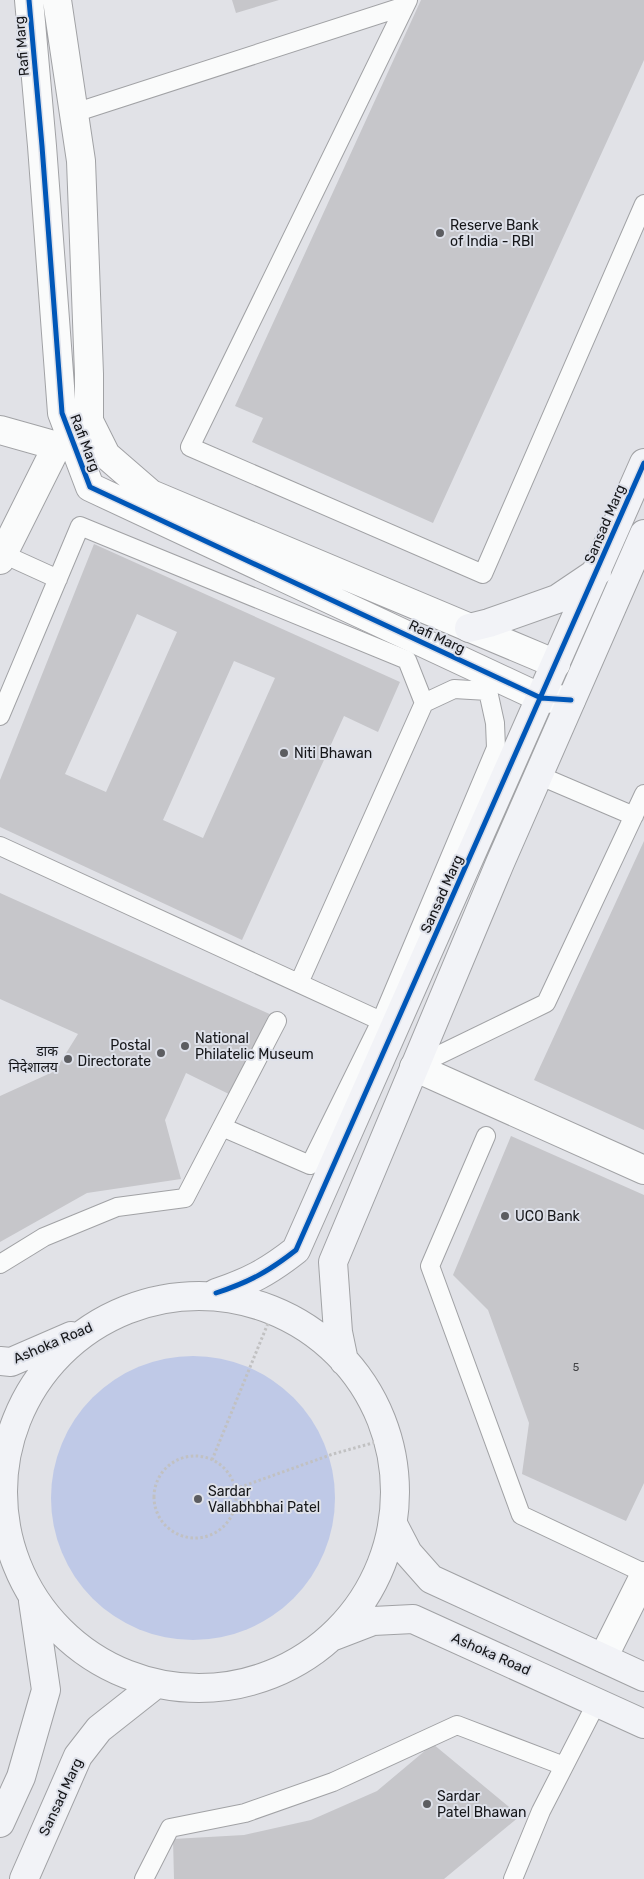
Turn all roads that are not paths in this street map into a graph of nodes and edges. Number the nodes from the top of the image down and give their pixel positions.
1 (29, 0) edge
2 (58, 0) edge
3 (407, 3) edge
4 (74, 113) junction
5 (644, 204) edge
6 (0, 430) edge
7 (63, 440) junction
8 (644, 463) edge
9 (644, 534) edge
10 (1, 557) edge
11 (597, 572) junction
12 (58, 579) junction
13 (469, 628) junction
14 (556, 664) junction
15 (541, 698) junction
16 (571, 700) junction
17 (424, 703) junction
18 (0, 716) edge
19 (538, 775) junction
20 (644, 794) edge
21 (634, 816) junction
22 (0, 846) edge
23 (299, 983) junction
24 (277, 1021) dead end
25 (381, 1021) junction
26 (414, 1067) junction
27 (222, 1127) junction
28 (486, 1136) dead end
29 (644, 1170) edge
30 (0, 1264) edge
31 (216, 1293) junction
32 (105, 1321) junction
33 (0, 1361) edge
34 (344, 1361) junction
35 (4, 1437) edge
36 (394, 1524) junction
37 (644, 1574) edge
38 (33, 1599) junction
39 (333, 1636) junction
40 (603, 1658) junction
41 (644, 1677) edge
42 (156, 1684) junction
43 (598, 1702) junction
44 (644, 1724) edge
45 (564, 1766) junction
46 (0, 1822) edge
47 (24, 1879) edge
48 (144, 1879) edge
49 (513, 1879) edge

1 - 7 street, Rafi Marg
2 - 4 street, Rafi Marg
3 - 4 lane
3 - 5 lane
4 - 13 street, Rafi Marg
6 - 7 street
7 - 10 street, Rafi Marg
7 - 15 street, Rafi Marg
8 - 11 main road, Sansad Marg
9 - 16 main road
10 - 12 lane
11 - 13 main road
11 - 14 main road, Sansad Marg
12 - 17 lane
12 - 18 lane
13 - 14 street, Rafi Marg
14 - 15 main road, Sansad Marg
15 - 16 street
15 - 31 main road, Sansad Marg
16 - 19 main road
17 - 23 lane
17 - 25 lane
19 - 21 lane
19 - 26 main road
20 - 21 lane
21 - 26 lane
22 - 23 lane
23 - 25 lane
24 - 27 lane
25 - 27 lane
26 - 29 street
26 - 34 main road
27 - 30 lane
28 - 37 lane
31 - 32 main road
31 - 34 main road
32 - 33 main road, Ashoka Road
32 - 35 main road
34 - 36 main road
35 - 38 main road
36 - 39 main road
36 - 40 main road
37 - 40 street
38 - 42 main road
38 - 46 main road
39 - 42 main road
39 - 43 main road, Ashoka Road
40 - 41 main road
42 - 47 main road, Sansad Marg
43 - 44 main road, Ashoka Road
43 - 45 lane
45 - 48 lane
45 - 49 lane

